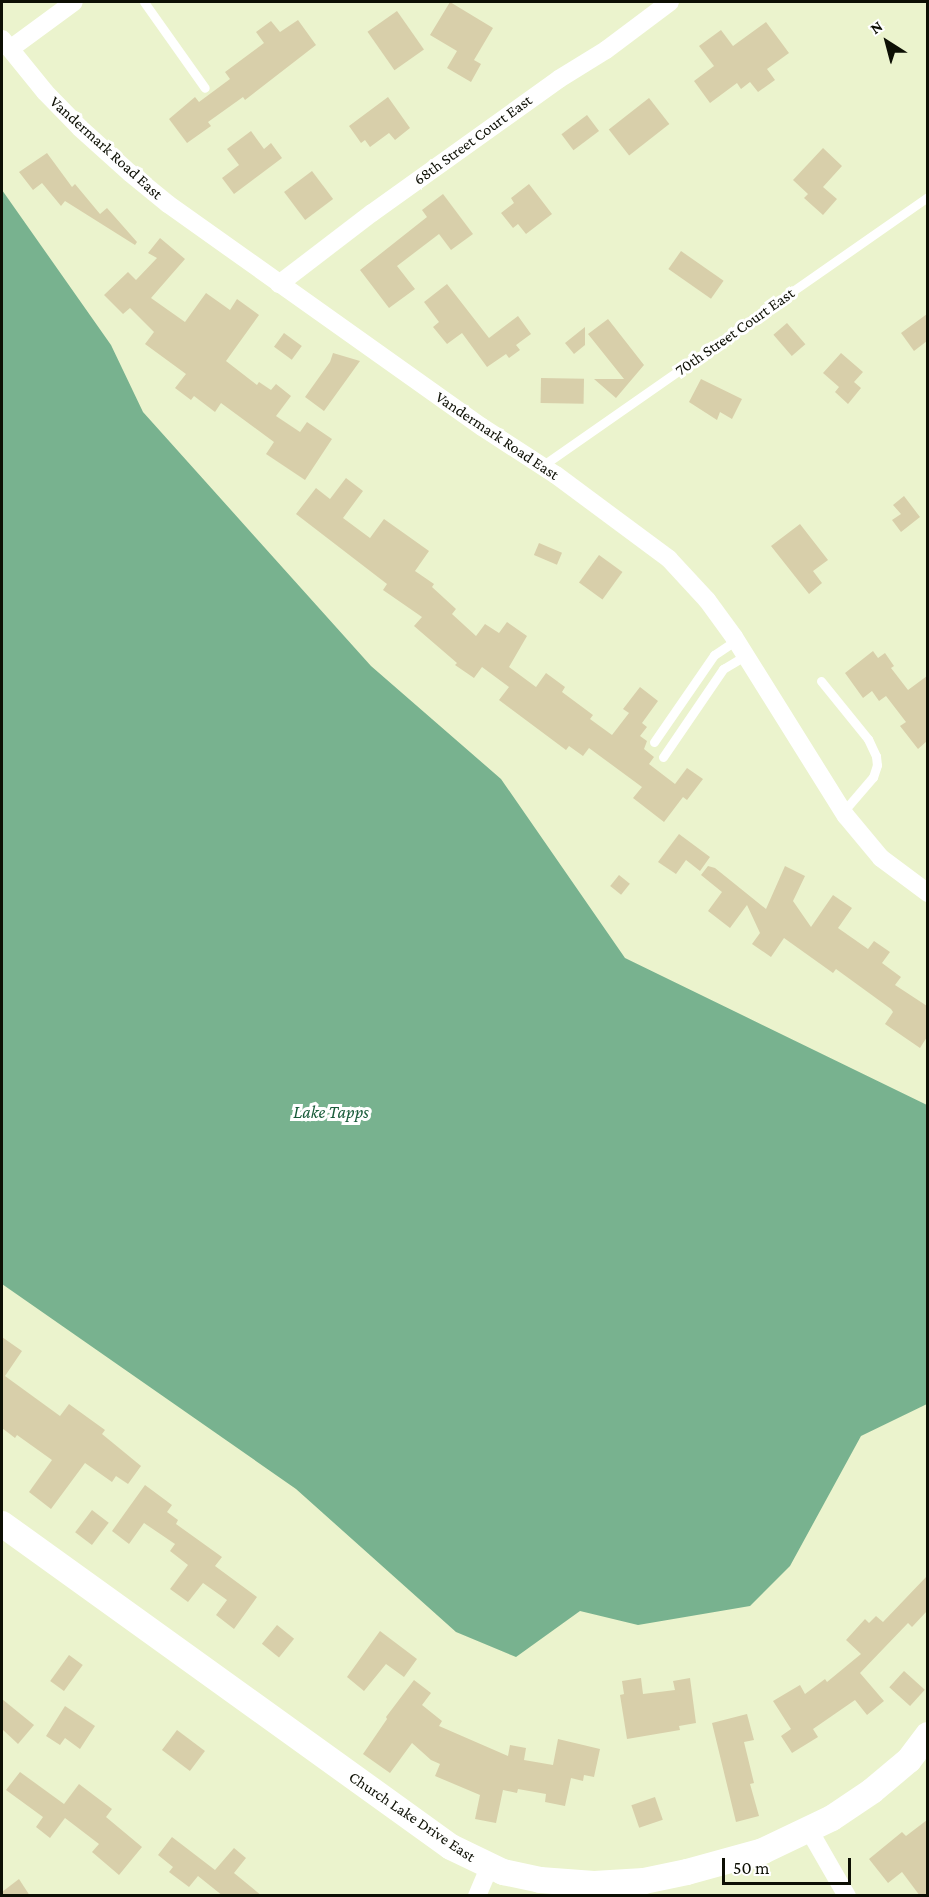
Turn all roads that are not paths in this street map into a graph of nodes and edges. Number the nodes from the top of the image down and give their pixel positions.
1 (74, 2) edge
2 (144, 2) edge
3 (670, 2) edge
4 (6, 44) edge
5 (206, 88) dead end
6 (927, 197) edge
7 (279, 284) junction
8 (542, 466) junction
9 (741, 647) junction
10 (821, 681) dead end
11 (654, 742) dead end
12 (663, 757) dead end
13 (843, 812) junction
14 (927, 893) edge
15 (2, 1524) edge
16 (927, 1735) edge
17 (809, 1830) junction
18 (490, 1866) junction
19 (477, 1896) edge
20 (847, 1896) edge

1 - 4 street
2 - 5 lane
3 - 7 street, 68th Street Court East
4 - 7 street, Vandermark Road East
6 - 8 lane, 70th Street Court East
7 - 8 street, Vandermark Road East
8 - 9 street, Vandermark Road East
9 - 11 lane
9 - 12 lane
9 - 13 street, Vandermark Road East
10 - 13 lane
13 - 14 street, Vandermark Road East
15 - 18 street, Church Lake Drive East
16 - 17 street, Church Lake Drive East
17 - 18 street, Church Lake Drive East
17 - 20 street
18 - 19 street

